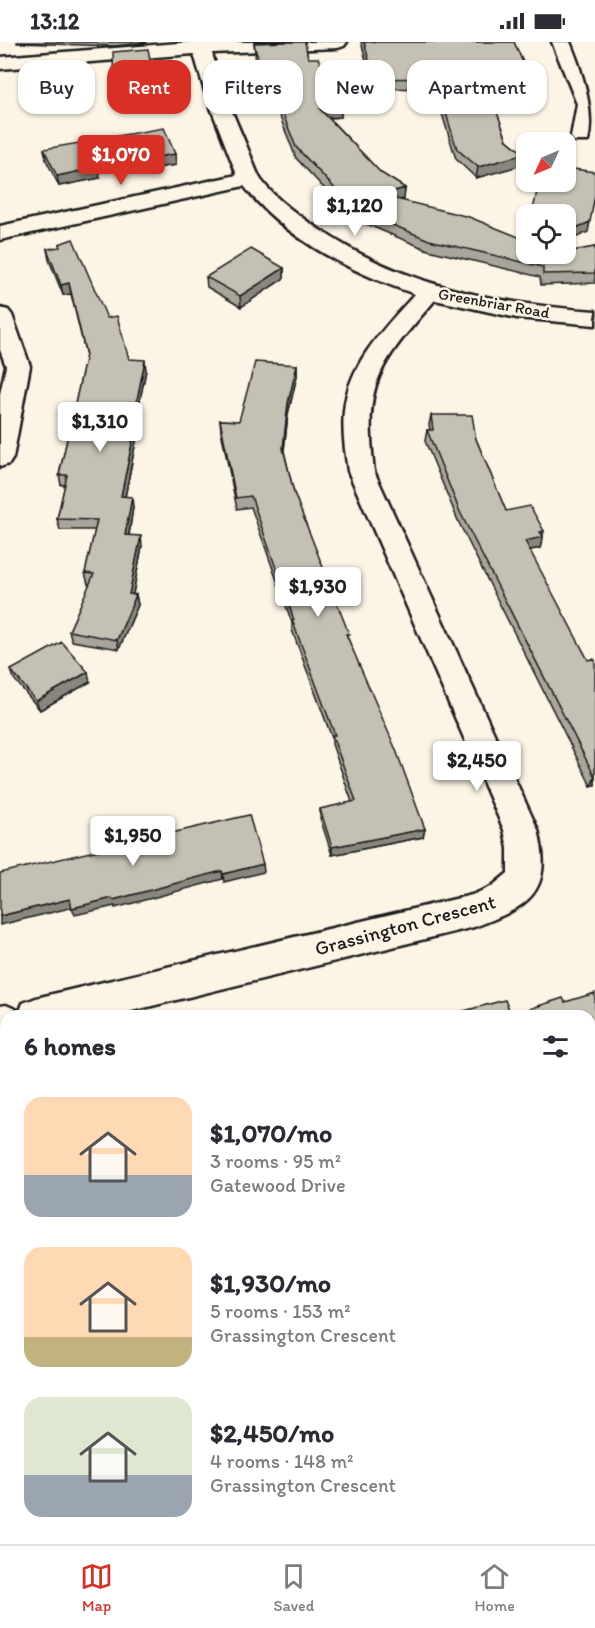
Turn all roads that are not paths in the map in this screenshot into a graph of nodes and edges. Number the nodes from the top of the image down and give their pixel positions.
1 (338, 42) edge
2 (561, 42) edge
3 (201, 45) edge
4 (0, 63) edge
5 (581, 137) dead end
6 (250, 178) junction
7 (0, 232) edge
8 (429, 292) junction
9 (0, 315) edge
10 (595, 318) edge
11 (0, 458) edge
12 (61, 1010) edge

1 - 3 street
2 - 5 street
3 - 4 street
3 - 6 street, Greenbriar Road
6 - 7 street
6 - 8 street, Greenbriar Road
8 - 10 street, Greenbriar Road
8 - 12 street, Grassington Crescent
9 - 11 street

